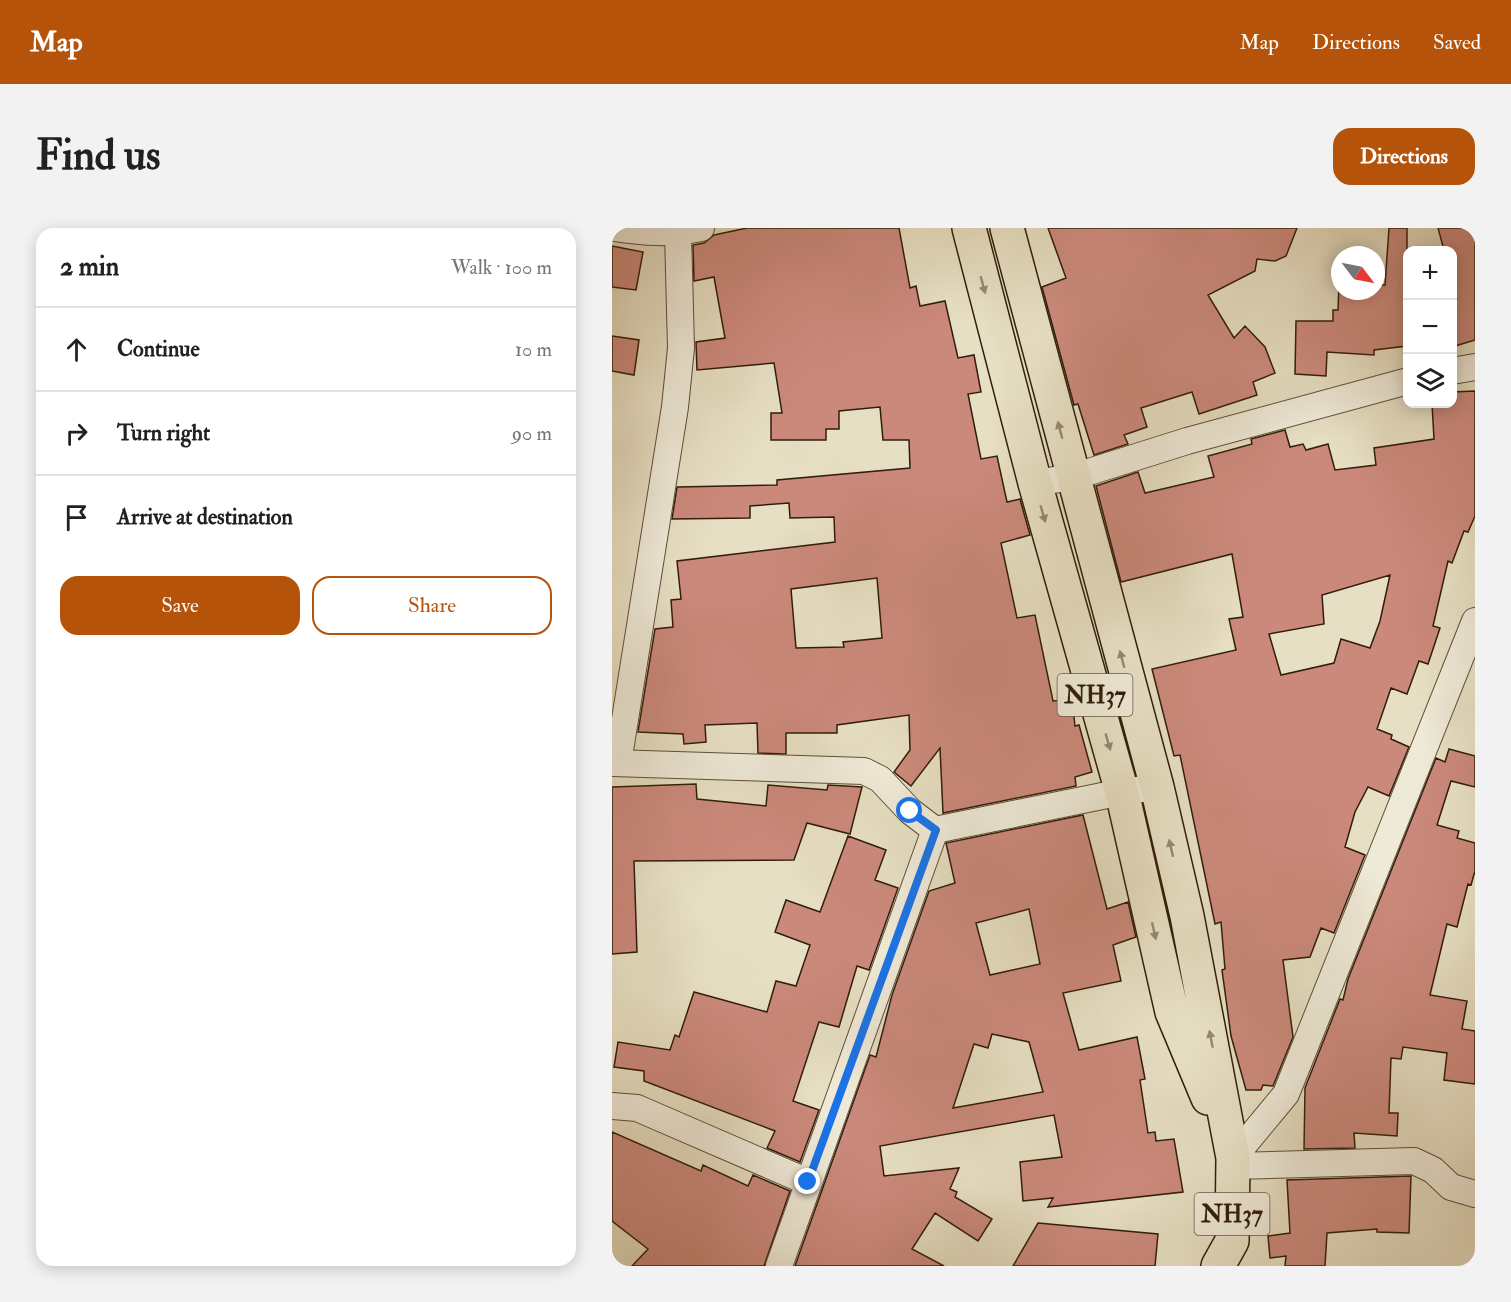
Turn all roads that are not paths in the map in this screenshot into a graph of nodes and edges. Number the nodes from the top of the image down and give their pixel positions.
1 (614, 228) edge
2 (969, 228) edge
3 (1007, 228) edge
4 (645, 230) edge
5 (689, 231) edge
6 (1475, 367) edge
7 (1457, 371) edge
8 (1403, 382) edge
9 (1073, 477) junction
10 (1035, 483) junction
11 (1475, 621) edge
12 (615, 763) edge
13 (1157, 787) junction
14 (1122, 792) junction
15 (936, 830) junction
16 (612, 1106) edge
17 (1233, 1162) junction
18 (808, 1182) junction
19 (1475, 1194) edge
20 (1230, 1258) edge
21 (779, 1266) edge

1 - 4 street
2 -> 10 highway, NH37
9 -> 3 highway, NH37
4 - 5 street
5 - 12 street
6 - 7 street
8 - 9 street
9 - 10 street
13 -> 9 highway, NH37
10 -> 14 highway, NH37
11 - 17 street
12 - 15 street
13 - 14 street
17 -> 13 highway, NH37
14 - 15 street
14 -> 17 highway, NH37
15 - 18 street
16 - 18 street
17 - 19 street
17 - 20 highway, NH37
18 - 21 street

